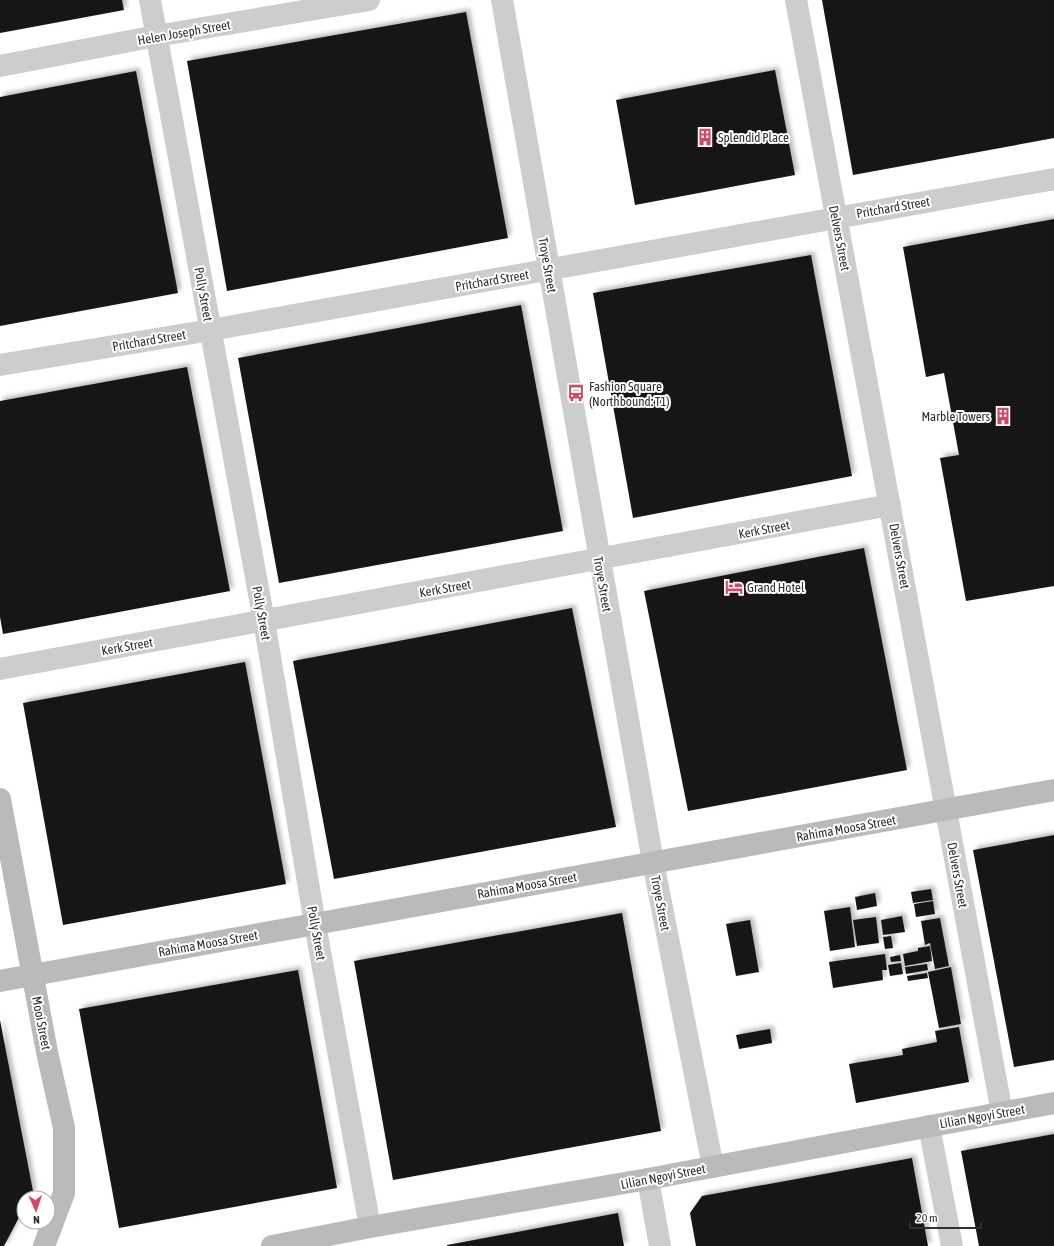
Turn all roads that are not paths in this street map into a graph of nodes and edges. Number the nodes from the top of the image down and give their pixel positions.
1 (150, 0) edge
2 (369, 0) edge
3 (502, 0) edge
4 (796, 0) edge
5 (156, 36) junction
6 (0, 66) edge
7 (1054, 179) edge
8 (836, 217) junction
9 (548, 270) junction
10 (211, 330) junction
11 (0, 366) edge
12 (890, 505) junction
13 (599, 560) junction
14 (264, 621) junction
15 (0, 669) edge
16 (1054, 790) edge
17 (0, 799) edge
18 (946, 810) junction
19 (653, 862) junction
20 (315, 924) junction
21 (33, 976) junction
22 (0, 981) edge
23 (1054, 1103) edge
24 (1002, 1113) junction
25 (929, 1126) junction
26 (713, 1167) junction
27 (648, 1179) junction
28 (370, 1227) junction
29 (305, 1243) edge
30 (44, 1246) edge
31 (272, 1246) edge
32 (660, 1246) edge
33 (952, 1246) edge

1 - 5 street, Polly Street
2 - 5 street, Helen Joseph Street
3 - 9 street, Troye Street
4 - 8 street, Delvers Street
5 - 6 street, Helen Joseph Street
5 - 10 street, Polly Street
7 - 8 street, Pritchard Street
8 - 9 street, Pritchard Street
8 - 12 street, Delvers Street
9 - 10 street, Pritchard Street
9 - 13 street, Troye Street
10 - 11 street, Pritchard Street
10 - 14 street, Polly Street
12 - 13 street, Kerk Street
12 - 18 street, Delvers Street
13 - 14 street, Kerk Street
13 - 19 street, Troye Street
14 - 15 street, Kerk Street
14 - 20 street, Polly Street
16 - 18 street, Rahima Moosa Street
17 - 21 street, Mooi Street
18 - 19 street, Rahima Moosa Street
18 - 24 street, Delvers Street
19 - 20 street, Rahima Moosa Street
19 - 26 street, Troye Street
20 - 21 street, Rahima Moosa Street
20 - 28 street, Polly Street
21 - 22 street, Rahima Moosa Street
21 - 30 street, Mooi Street
23 - 24 street, Lilian Ngoyi Street
24 - 25 street, Lilian Ngoyi Street
25 - 26 street, Lilian Ngoyi Street
25 - 33 street
26 - 27 street, Lilian Ngoyi Street
27 - 28 street, Lilian Ngoyi Street
27 - 32 street
28 - 29 street, Lilian Ngoyi Street
29 - 31 street, Lilian Ngoyi Street

